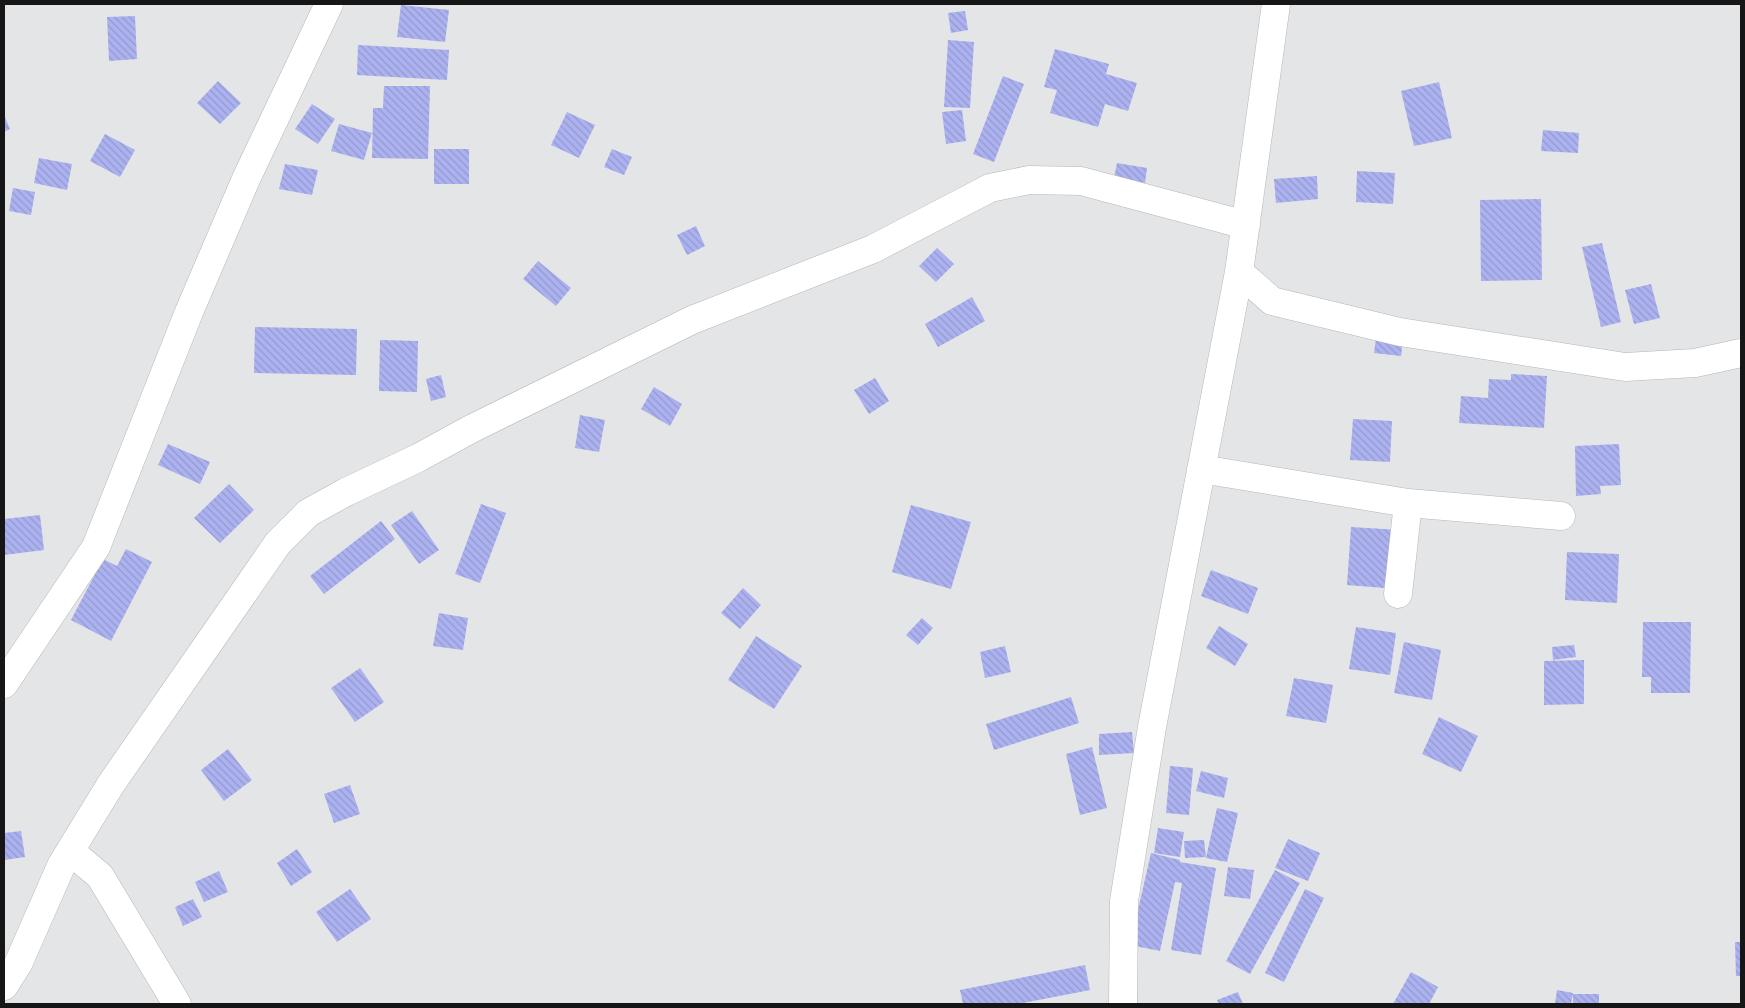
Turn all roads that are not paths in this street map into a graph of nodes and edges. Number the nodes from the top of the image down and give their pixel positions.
1 (329, 4) edge
2 (1276, 4) edge
3 (1246, 224) junction
4 (1239, 272) junction
5 (1741, 353) edge
6 (1201, 469) junction
7 (1408, 503) junction
8 (1561, 516) dead end
9 (1398, 594) dead end
10 (4, 684) edge
11 (70, 851) junction
12 (4, 986) edge
13 (177, 1004) edge
14 (1123, 1004) edge

1 - 10 street
2 - 3 street
3 - 4 street
3 - 11 street
4 - 5 street
4 - 6 street
6 - 7 street
6 - 14 street
7 - 8 street
7 - 9 street
11 - 12 street
11 - 13 street

